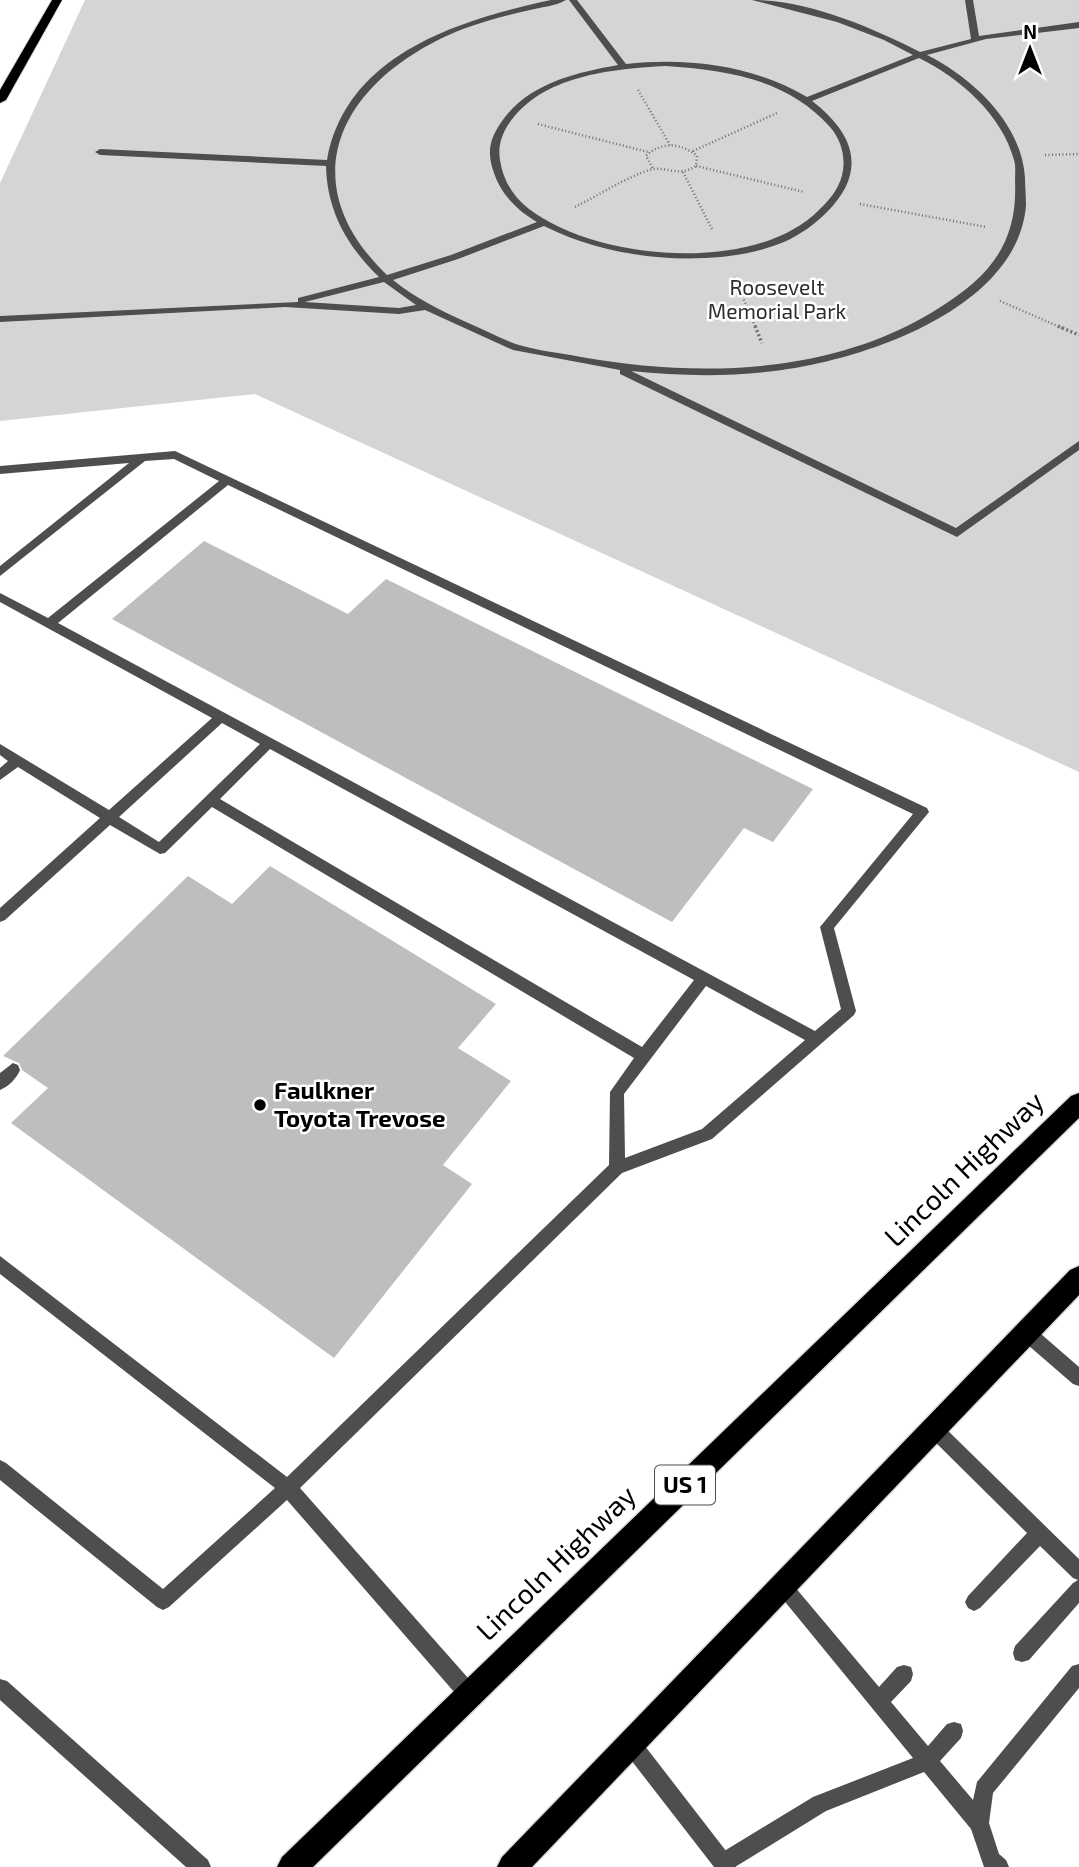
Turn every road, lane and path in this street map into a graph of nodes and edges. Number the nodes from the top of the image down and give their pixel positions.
1 (57, 0) edge
2 (562, 0) edge
3 (573, 0) edge
4 (756, 0) edge
5 (969, 0) edge
6 (1079, 25) edge
7 (975, 40) junction
8 (922, 54) junction
9 (623, 66) junction
10 (0, 100) edge
11 (806, 100) junction
12 (510, 117) junction
13 (670, 145) junction
14 (100, 152) dead end
15 (649, 152) junction
16 (693, 152) junction
17 (1079, 154) edge
18 (1018, 155) junction
19 (329, 163) junction
20 (696, 166) junction
21 (653, 169) junction
22 (683, 172) junction
23 (836, 199) junction
24 (543, 223) junction
25 (1017, 233) junction
26 (724, 253) junction
27 (387, 280) junction
28 (973, 289) junction
29 (285, 304) junction
30 (425, 307) junction
31 (0, 319) edge
32 (1079, 335) edge
33 (773, 368) junction
34 (617, 369) junction
35 (1079, 445) edge
36 (142, 457) junction
37 (0, 470) edge
38 (227, 480) junction
39 (0, 572) edge
40 (0, 597) edge
41 (49, 624) junction
42 (221, 717) junction
43 (269, 743) junction
44 (0, 749) edge
45 (18, 760) junction
46 (0, 775) edge
47 (211, 800) junction
48 (109, 818) junction
49 (0, 916) edge
50 (704, 978) junction
51 (816, 1039) junction
52 (645, 1056) junction
53 (13, 1070) dead end
54 (0, 1083) edge
55 (1079, 1103) edge
56 (617, 1168) junction
57 (0, 1264) edge
58 (1079, 1278) edge
59 (1027, 1333) junction
60 (1079, 1378) edge
61 (934, 1429) junction
62 (0, 1469) edge
63 (288, 1488) junction
64 (1040, 1533) junction
65 (1079, 1572) edge
66 (783, 1586) junction
67 (1079, 1589) edge
68 (974, 1602) dead end
69 (1022, 1653) dead end
70 (1079, 1673) edge
71 (904, 1674) dead end
72 (0, 1688) edge
73 (469, 1694) junction
74 (878, 1701) junction
75 (954, 1731) dead end
76 (631, 1744) junction
77 (928, 1761) junction
78 (979, 1823) junction
79 (725, 1865) edge
80 (201, 1867) edge
81 (292, 1867) edge
82 (512, 1867) edge
83 (999, 1867) edge

1 - 10 main road
2 - 19 street
3 - 9 street
4 - 8 street
5 - 7 street
6 - 7 street
7 - 8 street
8 - 11 street
8 - 18 street
9 - 11 street
9 - 12 street
9 - 13 path
11 - 16 path
11 - 23 street
12 - 15 path
12 - 24 street
13 - 15 path
13 - 16 path
14 - 19 street
15 - 21 path
16 - 20 path
17 - 18 path
18 - 25 street
19 - 27 street
20 - 22 path
20 - 23 path
21 - 22 path
21 - 24 path
22 - 26 path
23 - 25 path
23 - 26 street
24 - 26 street
24 - 27 street
25 - 28 street
26 - 33 path
27 - 29 street
27 - 30 street
28 - 32 path
28 - 33 street
29 - 30 street
29 - 31 street
30 - 34 street
33 - 34 street
34 - 35 street
36 - 37 street
36 - 38 street
36 - 39 street
38 - 41 street
38 - 51 street
40 - 41 street
41 - 42 street
42 - 43 street
42 - 48 street
43 - 47 street
43 - 50 street
44 - 45 street
45 - 46 street
45 - 48 street
47 - 48 street
47 - 52 street
48 - 49 street
50 - 51 street
50 - 52 street
51 - 56 street
52 - 56 street
53 - 54 street
55 - 73 highway, Lincoln Highway / US 1
56 - 63 street
57 - 63 street
58 - 59 highway
59 - 60 street
59 - 61 highway
61 - 64 street
61 - 66 highway
62 - 63 street
63 - 73 street
64 - 65 street
64 - 68 street
66 - 74 street
66 - 76 highway
67 - 69 street
70 - 78 street
71 - 74 street
72 - 80 street
73 - 81 highway, Lincoln Highway / US 1
74 - 77 street
75 - 77 street
76 - 79 street
76 - 82 highway
77 - 78 street
77 - 79 street
78 - 83 street

